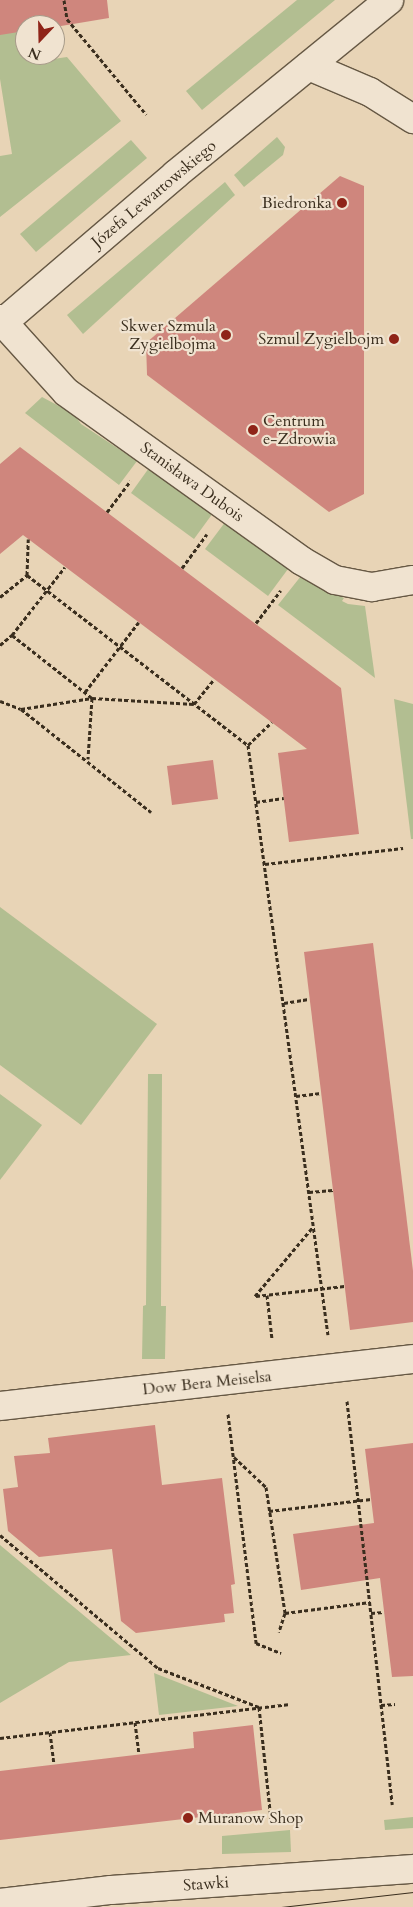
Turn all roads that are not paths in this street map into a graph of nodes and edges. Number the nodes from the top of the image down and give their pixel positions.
1 (389, 0) edge
2 (309, 66) junction
3 (413, 119) edge
4 (1, 322) edge
5 (413, 580) edge
6 (413, 1359) edge
7 (0, 1406) edge
8 (413, 1869) edge
9 (0, 1903) edge

1 - 2 street, Józefa Lewartowskiego
2 - 3 street
2 - 4 street, Józefa Lewartowskiego
4 - 5 street, Stanisława Dubois
6 - 7 street, Dow Bera Meiselsa
8 - 9 street, Stawki

